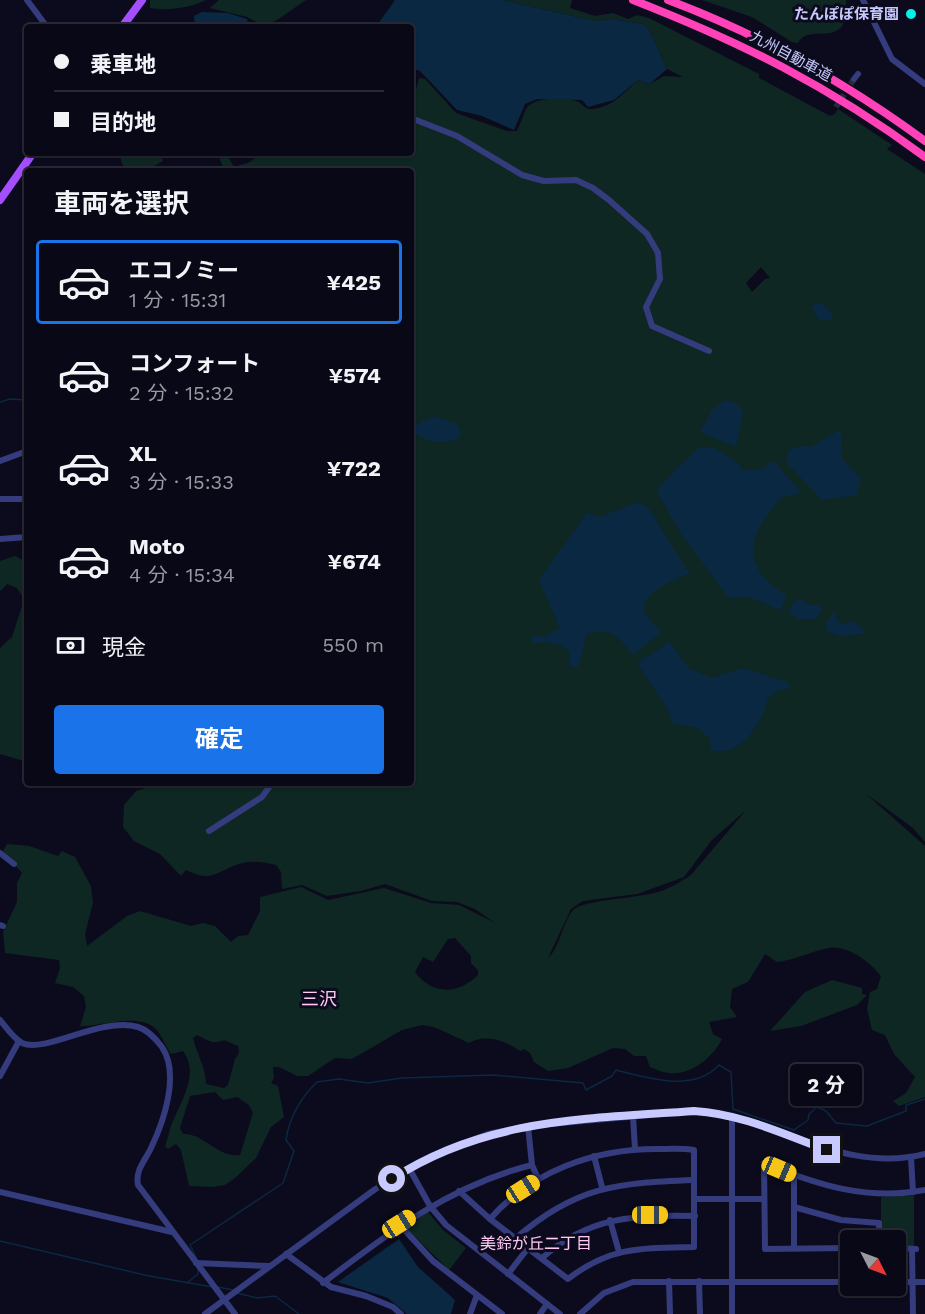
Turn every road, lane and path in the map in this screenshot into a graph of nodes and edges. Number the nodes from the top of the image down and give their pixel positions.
1 (27, 0) edge
2 (142, 0) edge
3 (633, 0) edge
4 (668, 0) edge
5 (863, 0) edge
6 (45, 24) edge
7 (124, 24) edge
8 (925, 84) edge
9 (414, 119) edge
10 (925, 141) edge
11 (31, 156) edge
12 (925, 157) edge
13 (0, 200) edge
14 (709, 351) dead end
15 (24, 452) edge
16 (0, 460) edge
17 (0, 499) edge
18 (24, 499) edge
19 (24, 537) edge
20 (0, 539) edge
21 (270, 786) edge
22 (209, 831) dead end
23 (0, 853) edge
24 (14, 864) dead end
25 (0, 1020) edge
26 (19, 1041) junction
27 (0, 1076) edge
28 (633, 1116) junction
29 (732, 1116) junction
30 (528, 1126) junction
31 (635, 1149) junction
32 (925, 1154) edge
33 (594, 1156) junction
34 (911, 1158) junction
35 (532, 1166) junction
36 (409, 1168) junction
37 (794, 1175) junction
38 (538, 1179) junction
39 (694, 1180) junction
40 (602, 1187) junction
41 (925, 1190) edge
42 (459, 1191) junction
43 (0, 1192) edge
44 (913, 1192) junction
45 (732, 1198) junction
46 (694, 1199) junction
47 (764, 1199) junction
48 (430, 1206) junction
49 (794, 1207) junction
50 (695, 1215) junction
51 (490, 1219) junction
52 (610, 1220) junction
53 (399, 1224) junction
54 (879, 1230) edge
55 (173, 1233) junction
56 (516, 1238) junction
57 (528, 1248) junction
58 (794, 1248) junction
59 (840, 1248) edge
60 (906, 1249) edge
61 (619, 1252) junction
62 (286, 1254) junction
63 (542, 1258) junction
64 (196, 1263) junction
65 (269, 1266) junction
66 (508, 1274) junction
67 (669, 1281) junction
68 (699, 1281) junction
69 (323, 1282) junction
70 (731, 1282) junction
71 (840, 1282) edge
72 (906, 1282) edge
73 (912, 1282) junction
74 (925, 1282) edge
75 (477, 1295) junction
76 (224, 1300) junction
77 (547, 1304) junction
78 (205, 1314) edge
79 (235, 1314) edge
80 (401, 1314) edge
81 (470, 1314) edge
82 (502, 1314) edge
83 (540, 1314) edge
84 (560, 1314) edge
85 (580, 1314) edge
86 (670, 1314) edge
87 (700, 1314) edge
88 (732, 1314) edge
89 (913, 1314) edge

1 - 6 street
2 - 7 main road
3 - 12 highway, 九州自動車道
4 - 10 highway, 九州自動車道
5 - 8 street
9 - 14 street
11 - 13 main road
15 - 16 street
17 - 18 street
19 - 20 street
21 - 22 street
23 - 24 street
25 - 26 street
26 - 27 street
26 - 55 street
28 - 29 street
28 - 30 street
28 - 31 street
29 - 34 street
29 - 45 street
30 - 35 street
30 - 36 street
31 - 33 street
31 - 39 street
32 - 34 street
33 - 38 street
33 - 40 street
34 - 44 street
35 - 38 street
35 - 42 street
36 - 48 street
36 - 62 street
37 - 44 street
37 - 47 street
37 - 49 street
38 - 51 street
39 - 40 street
39 - 46 street
40 - 56 street
41 - 44 street
42 - 48 street
42 - 51 street
43 - 55 street
45 - 46 street
45 - 47 street
45 - 70 street
46 - 50 street
47 - 58 street
48 - 53 street
48 - 66 street
49 - 54 street
49 - 58 street
50 - 52 street
50 - 61 street
51 - 56 street
52 - 61 street
52 - 63 street
53 - 69 street
53 - 75 street
55 - 64 street
56 - 57 street
57 - 63 street
57 - 66 street
58 - 59 street
60 - 73 street
61 - 63 street
62 - 65 street
62 - 69 street
64 - 65 street
64 - 76 street
65 - 76 street
66 - 77 street
67 - 68 street
67 - 85 street
67 - 86 street
68 - 70 street
68 - 87 street
69 - 80 street
70 - 71 street
70 - 88 street
72 - 73 street
73 - 74 street
73 - 89 street
75 - 81 street
75 - 82 street
76 - 78 street
76 - 79 street
77 - 83 street
77 - 84 street

